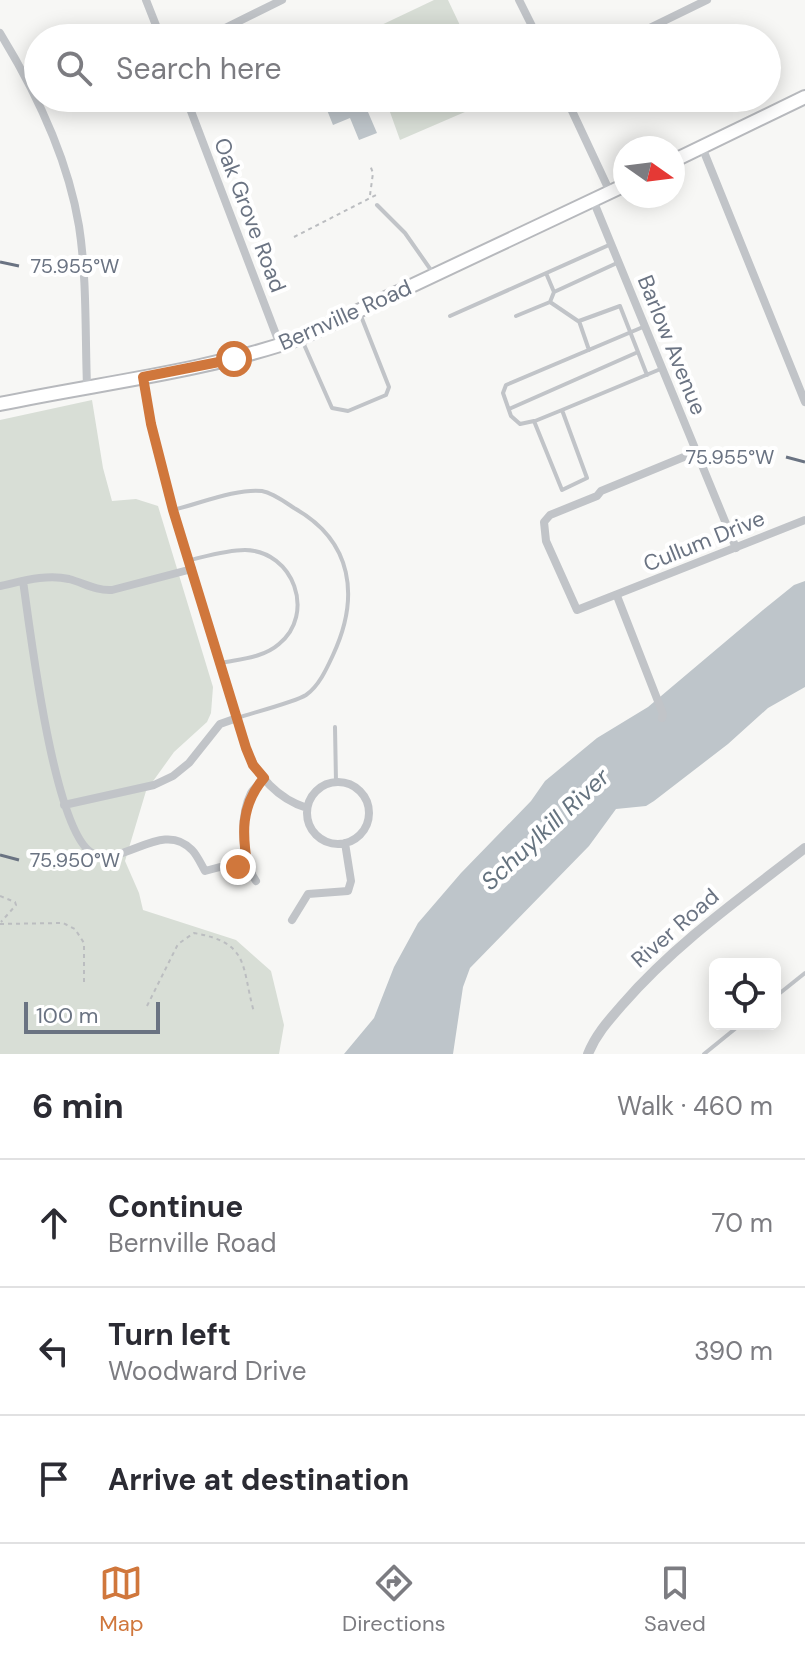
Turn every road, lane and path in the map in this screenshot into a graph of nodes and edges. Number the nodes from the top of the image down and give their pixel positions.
1 (146, 0) edge
2 (282, 0) edge
3 (519, 0) edge
4 (707, 0) edge
5 (155, 24) edge
6 (233, 24) edge
7 (531, 24) edge
8 (658, 24) edge
9 (0, 33) edge
10 (24, 79) edge
11 (805, 97) edge
12 (781, 109) edge
13 (41, 112) edge
14 (191, 112) edge
15 (573, 112) edge
16 (774, 112) edge
17 (702, 147) junction
18 (685, 155) edge
19 (370, 165) dead end
20 (613, 191) edge
21 (610, 192) junction
22 (378, 194) dead end
23 (370, 198) junction
24 (593, 200) junction
25 (377, 205) dead end
26 (294, 237) dead end
27 (611, 244) junction
28 (619, 262) junction
29 (546, 273) junction
30 (434, 275) junction
31 (554, 292) junction
32 (550, 302) junction
33 (359, 310) junction
34 (450, 316) dead end
35 (516, 316) dead end
36 (579, 321) junction
37 (645, 326) junction
38 (630, 332) junction
39 (301, 338) junction
40 (280, 345) junction
41 (589, 350) junction
42 (638, 352) junction
43 (663, 368) junction
44 (647, 375) junction
45 (143, 377) junction
46 (87, 386) junction
47 (805, 402) edge
48 (0, 404) edge
49 (509, 409) junction
50 (562, 410) junction
51 (534, 421) junction
52 (696, 452) junction
53 (173, 510) junction
54 (805, 520) edge
55 (736, 548) junction
56 (191, 564) junction
57 (23, 581) junction
58 (0, 586) edge
59 (617, 596) junction
60 (221, 663) junction
61 (237, 718) junction
62 (662, 718) dead end
63 (335, 727) dead end
64 (264, 778) junction
65 (336, 782) junction
66 (64, 805) junction
67 (307, 808) junction
68 (345, 843) junction
69 (805, 848) edge
70 (248, 869) junction
71 (256, 881) dead end
72 (0, 896) edge
73 (292, 920) dead end
74 (0, 923) edge
75 (805, 973) edge
76 (84, 983) dead end
77 (781, 992) edge
78 (147, 1006) dead end
79 (254, 1012) dead end
80 (734, 1030) edge
81 (588, 1054) edge
82 (704, 1054) edge

1 - 5 street
2 - 6 street
3 - 7 street
4 - 8 street
9 - 10 street
11 - 12 main road
13 - 46 street
14 - 40 street, Oak Grove Road
15 - 21 street
16 - 17 main road
17 - 18 main road
17 - 47 street
19 - 23 path
20 - 21 main road, Bernville Road
21 - 24 main road, Bernville Road
22 - 23 path
23 - 26 path
24 - 27 street, Barlow Avenue
24 - 30 main road, Bernville Road
25 - 30 lane
27 - 28 street, Barlow Avenue
27 - 29 lane
28 - 31 lane
28 - 37 street, Barlow Avenue
29 - 31 lane
29 - 34 lane
30 - 33 main road, Bernville Road
31 - 32 lane
32 - 35 lane
32 - 36 lane
33 - 39 main road, Bernville Road
33 - 39 lane
36 - 38 lane
36 - 41 lane
37 - 38 lane
37 - 43 street, Barlow Avenue
38 - 41 lane
38 - 42 lane
39 - 40 main road, Bernville Road
40 - 45 main road, Bernville Road
41 - 49 lane
42 - 44 lane
42 - 49 lane
43 - 44 lane
43 - 52 street, Barlow Avenue
44 - 50 lane
45 - 46 main road, Bernville Road
45 - 53 street
46 - 48 main road, Bernville Road
49 - 51 lane
50 - 51 lane
50 - 51 lane
52 - 55 street, Barlow Avenue
52 - 59 street, Cullum Drive
53 - 56 street
53 - 61 lane
54 - 55 street, Cullum Drive
55 - 59 street, Cullum Drive
56 - 57 street
56 - 60 street
56 - 60 lane
57 - 58 street
57 - 66 street
59 - 62 street
60 - 61 street
61 - 64 street
61 - 66 street
63 - 65 lane
64 - 67 street
64 - 70 street
65 - 67 street
65 - 68 street
66 - 70 street
67 - 68 street
68 - 73 street
69 - 81 street, River Road
70 - 71 street
72 - 74 path
74 - 76 path
75 - 77 lane
78 - 79 path
80 - 82 lane

